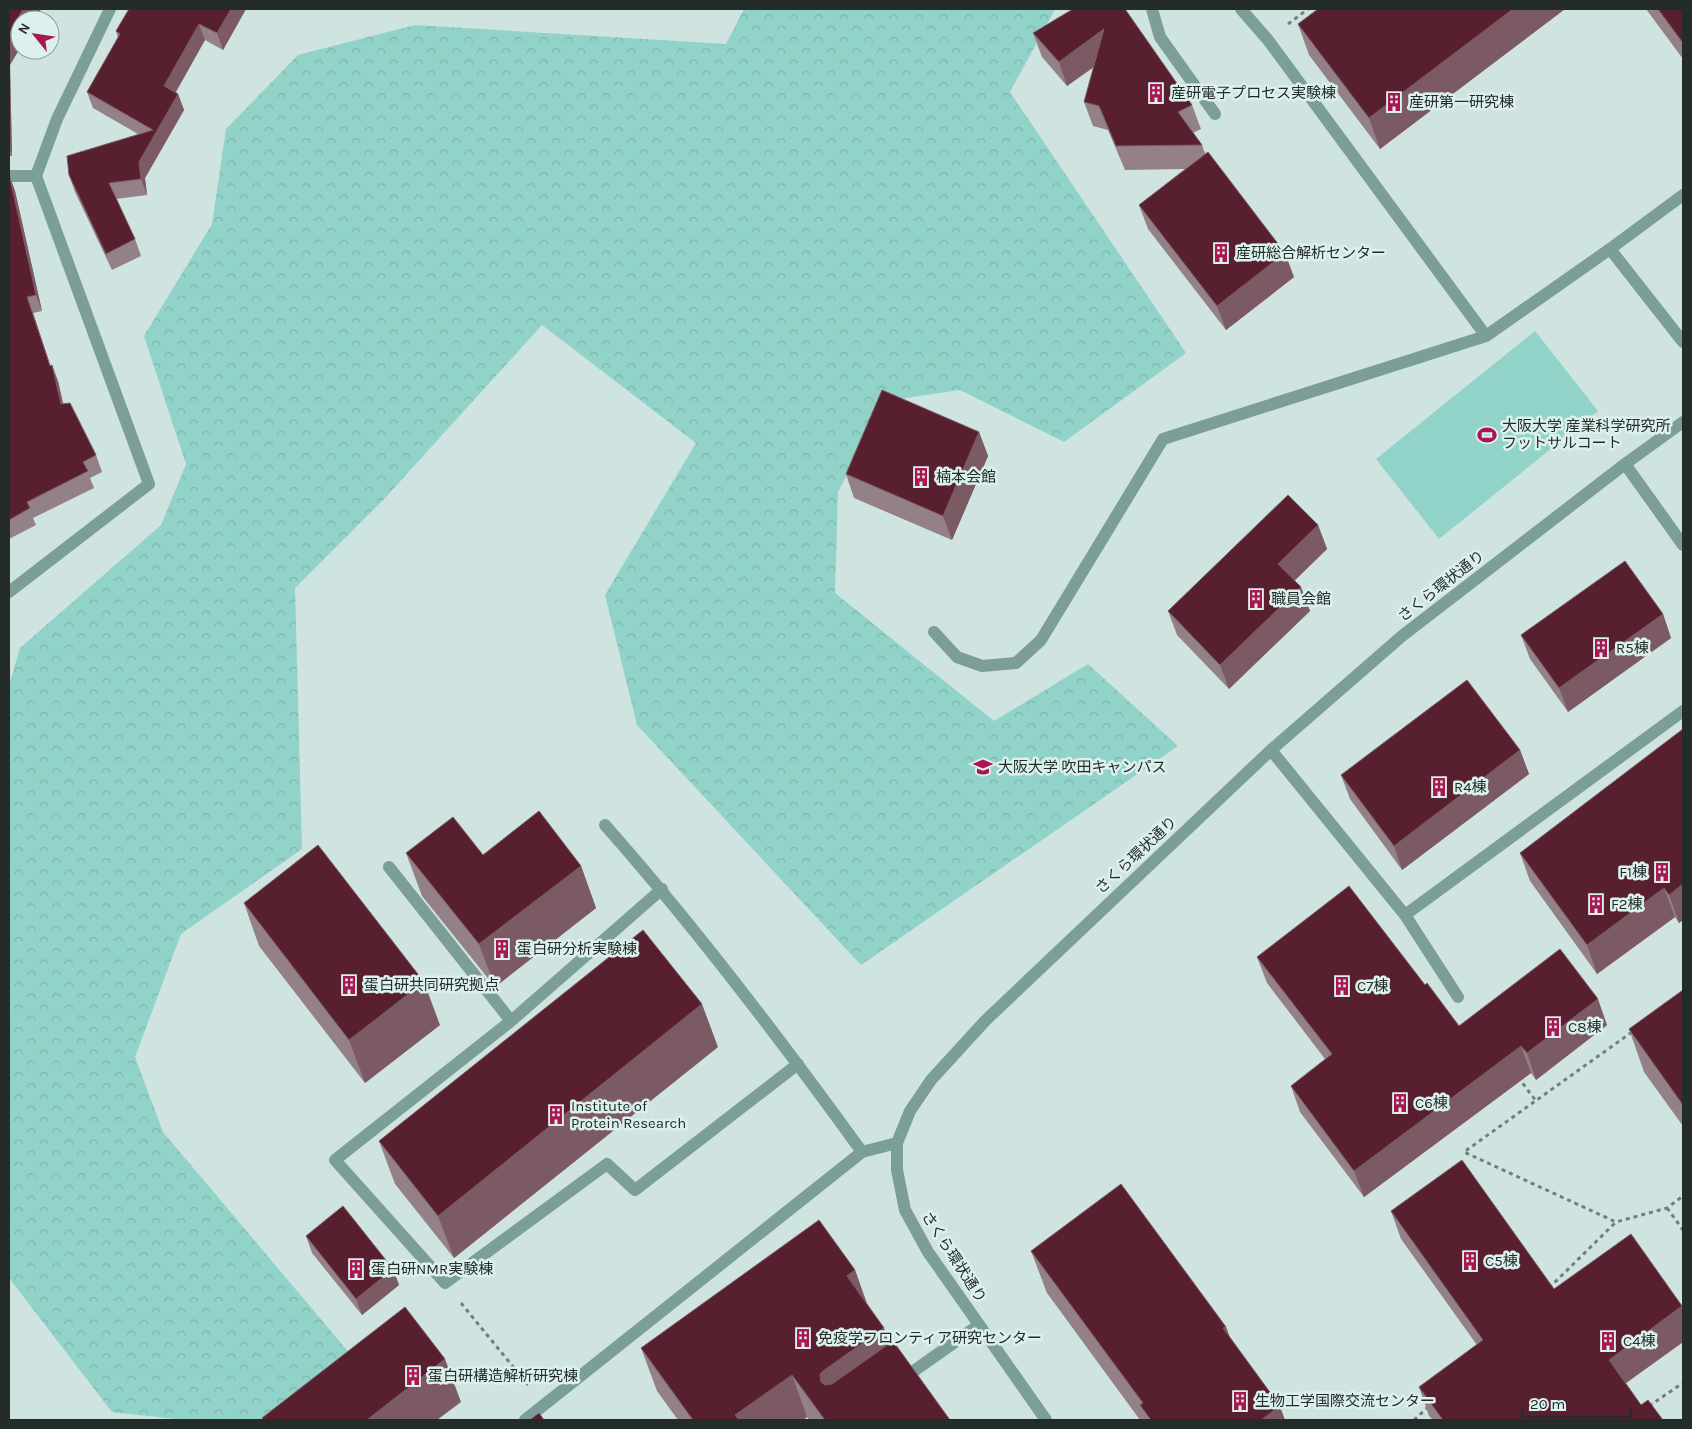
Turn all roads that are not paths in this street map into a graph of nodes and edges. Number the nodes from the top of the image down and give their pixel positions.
1 (110, 9) edge
2 (1152, 9) edge
3 (1241, 9) edge
4 (1215, 114) dead end
5 (9, 176) edge
6 (36, 176) junction
7 (1683, 195) edge
8 (1610, 249) junction
9 (1486, 336) junction
10 (1683, 342) edge
11 (1683, 422) edge
12 (1625, 464) junction
13 (1683, 546) edge
14 (9, 592) edge
15 (934, 632) dead end
16 (1683, 711) edge
17 (1271, 750) junction
18 (605, 825) dead end
19 (388, 867) dead end
20 (662, 889) junction
21 (1405, 915) junction
22 (1458, 997) dead end
23 (510, 1021) junction
24 (798, 1064) junction
25 (898, 1143) junction
26 (862, 1152) junction
27 (979, 1325) junction
28 (891, 1387) edge
29 (525, 1420) edge
30 (1046, 1420) edge

1 - 6 street
2 - 4 street
3 - 9 street
5 - 6 street
6 - 14 street
7 - 8 street
8 - 9 street
8 - 10 street
9 - 15 street
11 - 12 street, さくら環状通り
12 - 13 street
12 - 17 street, さくら環状通り
16 - 21 street
17 - 21 street
17 - 25 street, さくら環状通り
18 - 20 street
19 - 23 street
20 - 23 street
20 - 24 street
21 - 22 street
23 - 24 street
24 - 26 street
25 - 26 street
25 - 27 street, さくら環状通り
26 - 29 street
27 - 28 street
27 - 30 street, さくら環状通り

